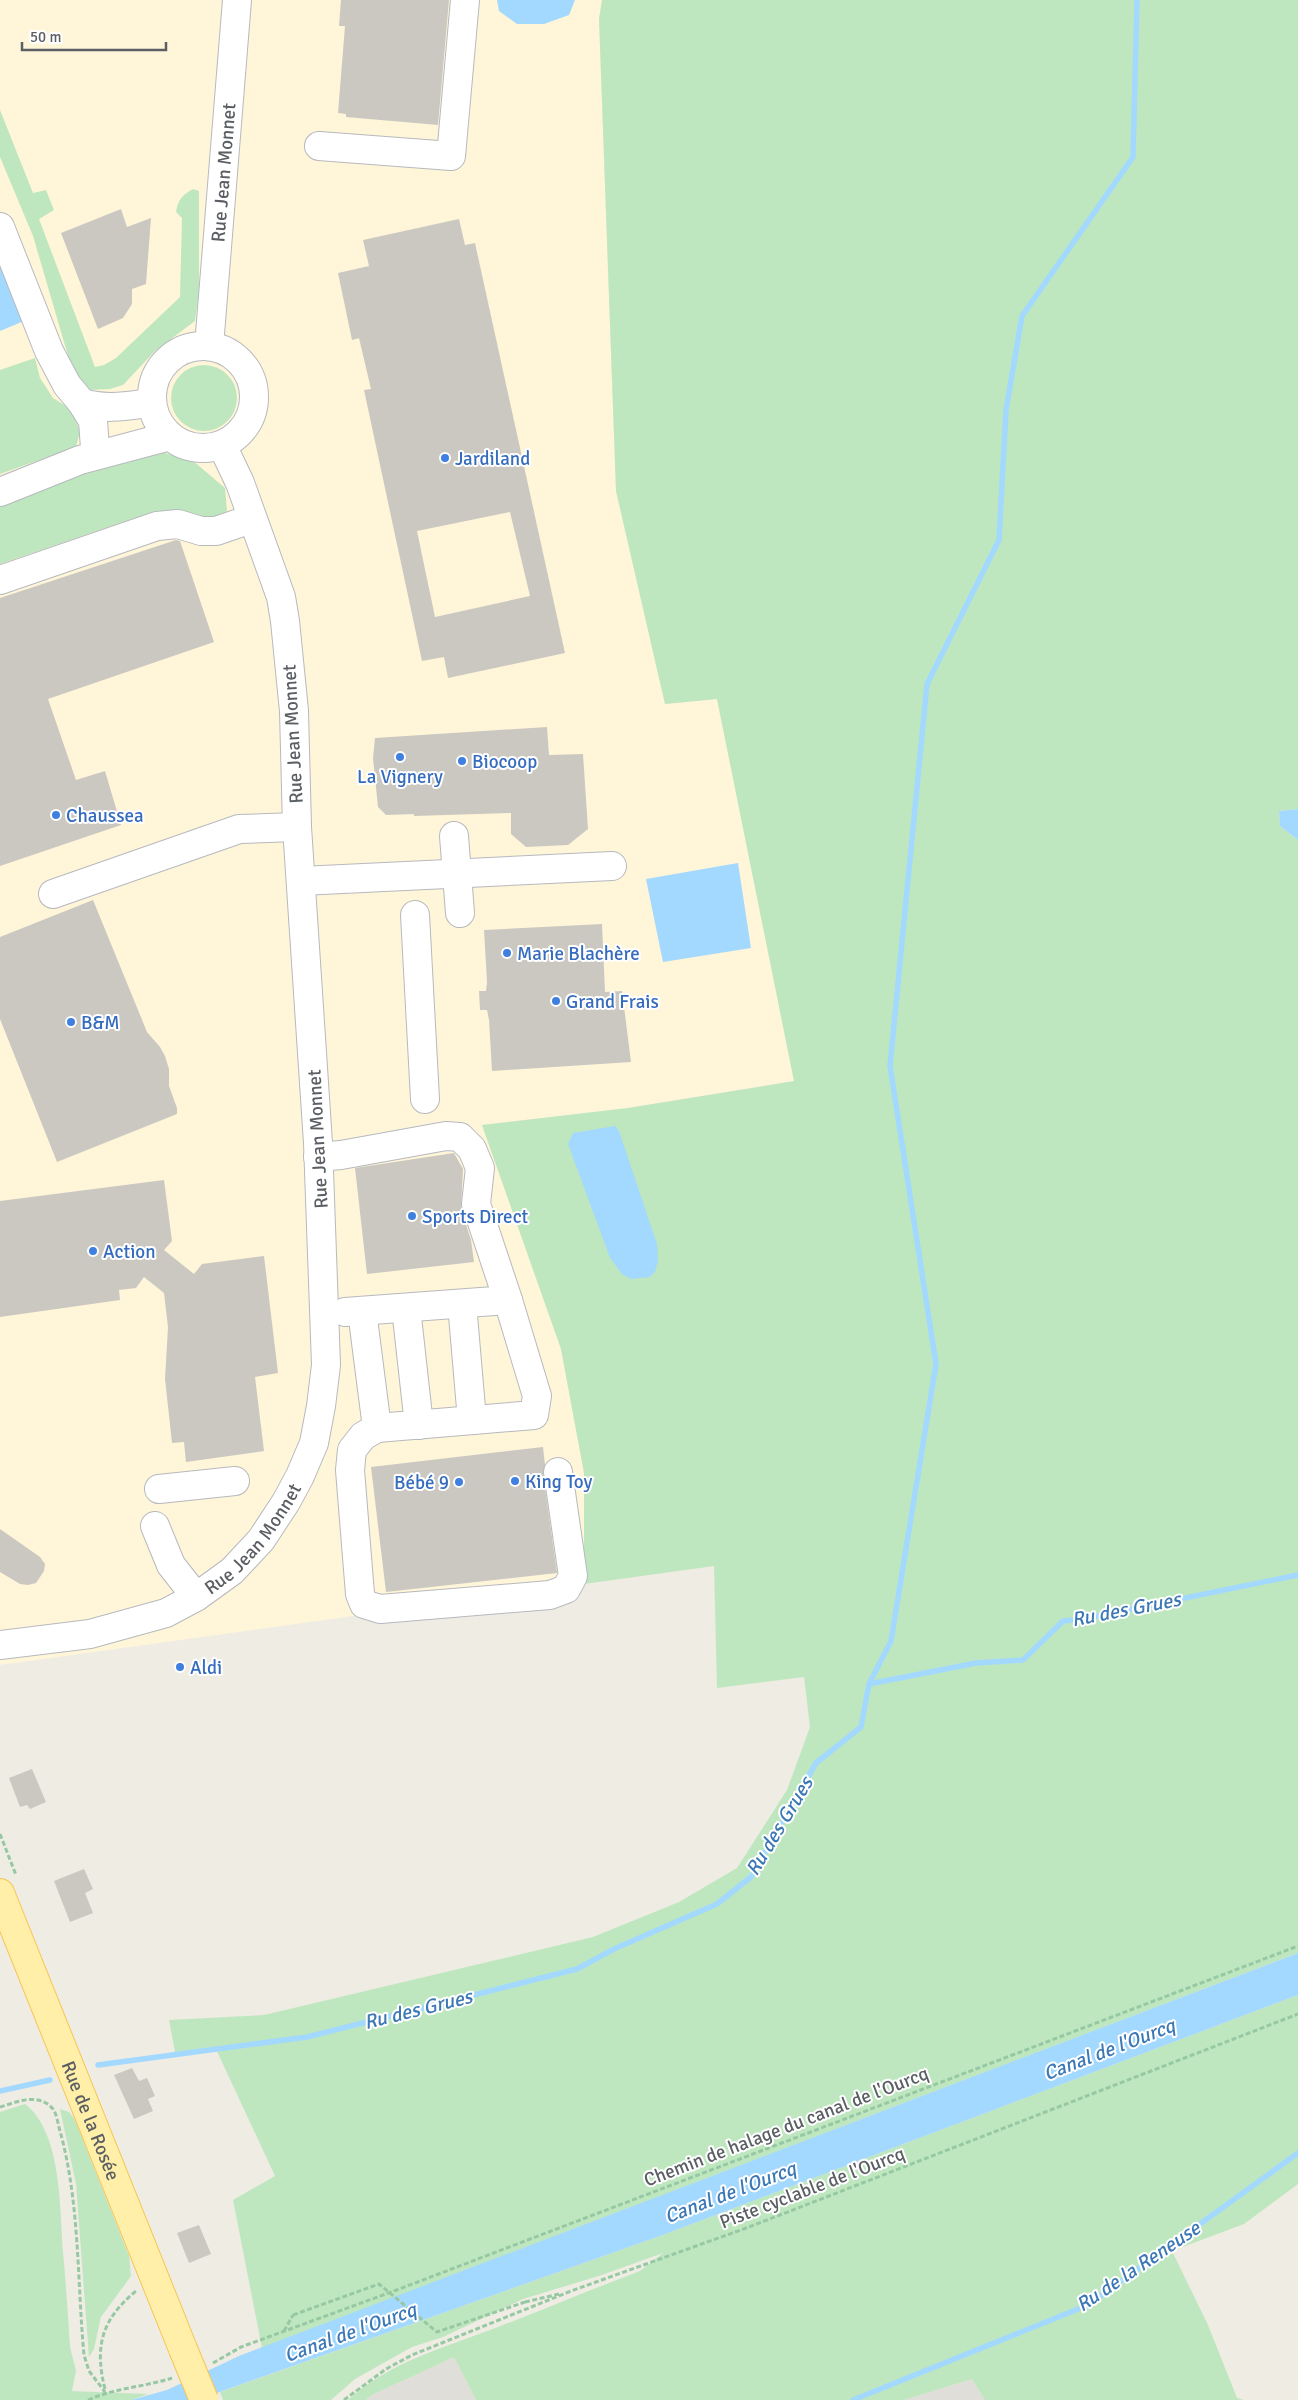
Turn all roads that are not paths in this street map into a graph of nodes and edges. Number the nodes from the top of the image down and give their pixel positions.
1 (237, 0) edge
2 (465, 0) edge
3 (319, 146) dead end
4 (0, 227) edge
5 (209, 346) junction
6 (146, 399) junction
7 (82, 404) junction
8 (170, 436) junction
9 (222, 444) junction
10 (88, 454) junction
11 (0, 492) edge
12 (251, 519) junction
13 (0, 580) edge
14 (297, 827) junction
15 (454, 836) dead end
16 (612, 866) dead end
17 (458, 874) junction
18 (301, 881) junction
19 (53, 894) dead end
20 (460, 913) dead end
21 (415, 915) dead end
22 (425, 1099) dead end
23 (318, 1157) junction
24 (508, 1300) junction
25 (462, 1304) junction
26 (406, 1308) junction
27 (362, 1311) junction
28 (324, 1314) junction
29 (472, 1420) junction
30 (419, 1425) junction
31 (377, 1428) junction
32 (558, 1472) dead end
33 (235, 1481) dead end
34 (159, 1489) dead end
35 (155, 1526) dead end
36 (196, 1597) junction
37 (0, 1644) edge
38 (0, 1893) edge
39 (204, 2400) edge

1 - 5 street, Rue Jean Monnet
2 - 3 street
4 - 7 street
5 - 6 street
5 - 9 street
6 - 7 street
6 - 8 street
6 - 10 street
7 - 10 street
8 - 9 street
8 - 10 street
9 - 12 street, Rue Jean Monnet
10 - 11 street
12 - 13 street
12 - 14 street, Rue Jean Monnet
14 - 18 street, Rue Jean Monnet
14 - 19 street
15 - 17 street
16 - 17 street
17 - 18 street
17 - 20 street
18 - 23 street, Rue Jean Monnet
21 - 22 street
23 - 24 street
23 - 28 street, Rue Jean Monnet
24 - 25 street
24 - 29 street
25 - 26 street
25 - 29 street
26 - 27 street
26 - 30 street
27 - 28 street
27 - 31 street
28 - 36 street, Rue Jean Monnet
29 - 30 street
30 - 31 street
31 - 32 street
33 - 34 street
35 - 36 street
36 - 37 street, Rue Jean Monnet
38 - 39 main road, Rue de la Rosée, bridge

